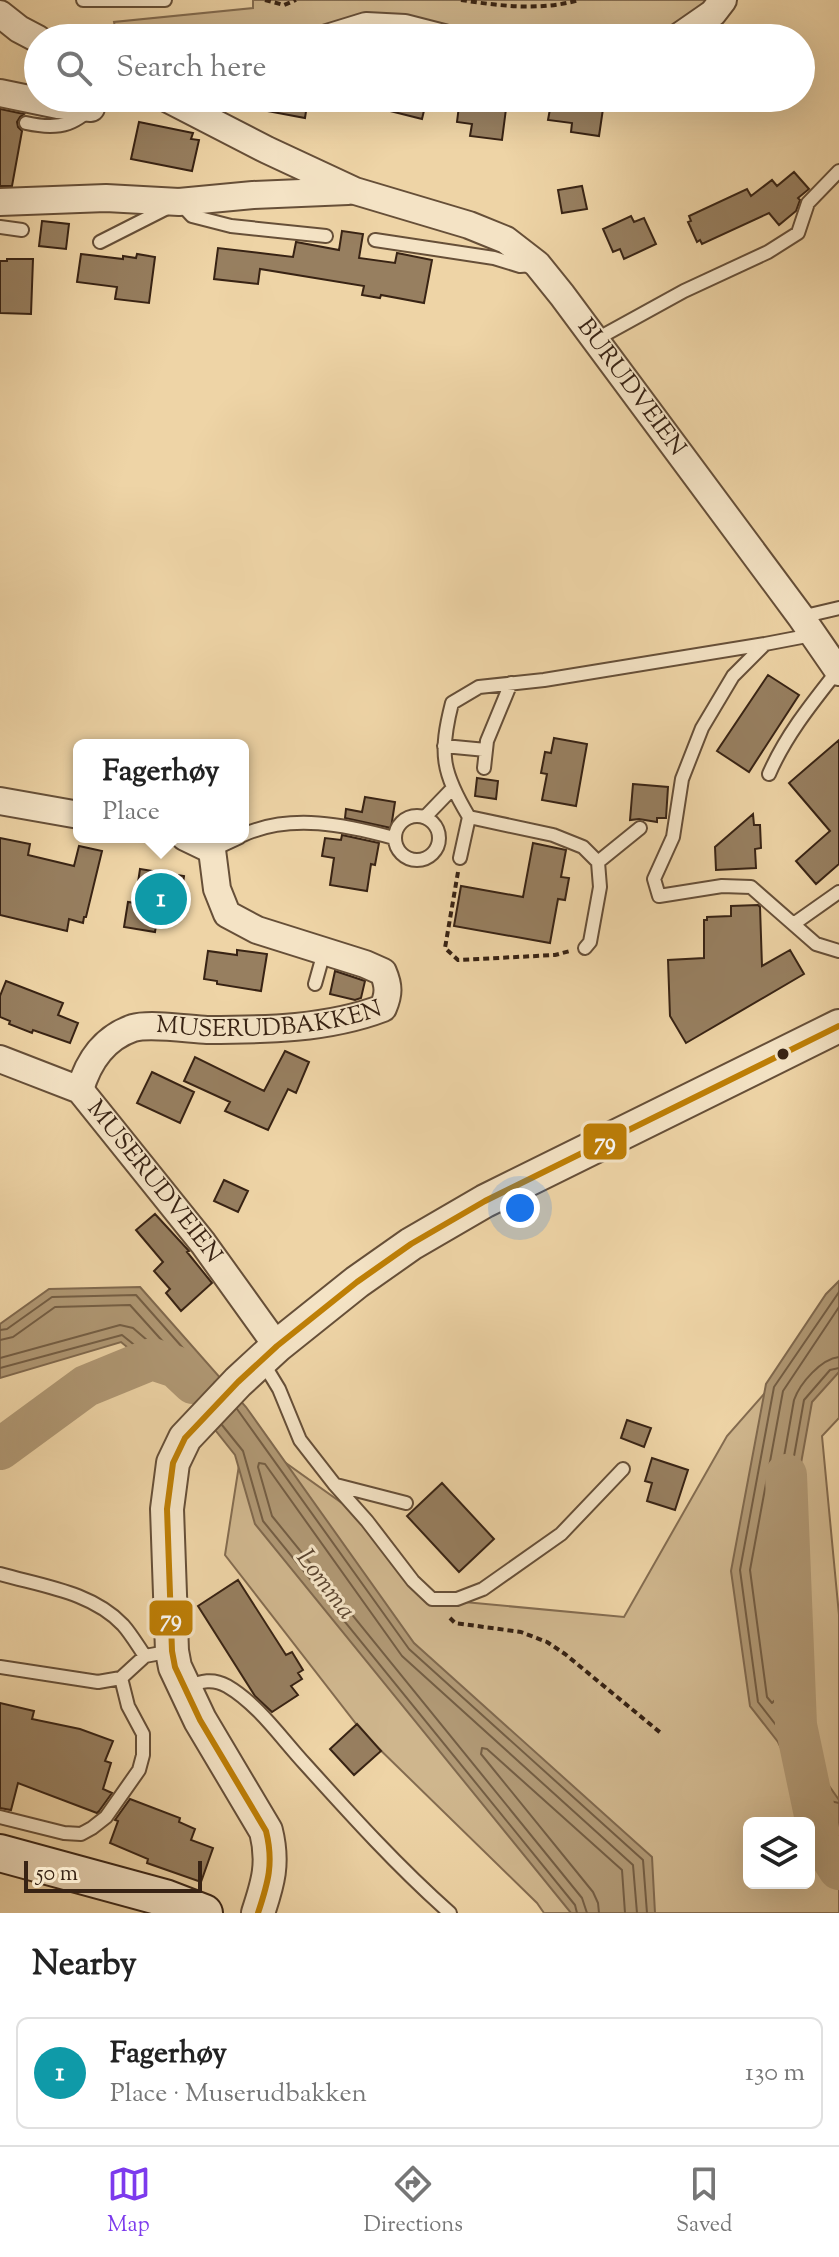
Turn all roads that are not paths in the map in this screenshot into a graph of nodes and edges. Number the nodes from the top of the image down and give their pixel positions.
1 (83, 0) edge
2 (165, 0) edge
3 (723, 0) edge
4 (0, 14) edge
5 (697, 24) edge
6 (24, 32) edge
7 (0, 93) edge
8 (24, 98) edge
9 (87, 112) edge
10 (198, 112) edge
11 (26, 123) dead end
12 (839, 171) edge
13 (355, 191) junction
14 (0, 202) edge
15 (179, 202) junction
16 (0, 227) edge
17 (22, 230) dead end
18 (326, 236) dead end
19 (375, 240) dead end
20 (100, 242) dead end
21 (537, 264) junction
22 (595, 340) junction
23 (839, 608) edge
24 (806, 626) junction
25 (765, 644) junction
26 (838, 671) edge
27 (511, 683) junction
28 (444, 746) junction
29 (486, 750) junction
30 (484, 768) dead end
31 (769, 774) dead end
32 (452, 789) junction
33 (0, 801) edge
34 (73, 814) edge
35 (425, 817) junction
36 (469, 817) junction
37 (640, 828) dead end
38 (249, 833) edge
39 (394, 838) junction
40 (197, 843) edge
41 (226, 843) edge
42 (212, 850) junction
43 (460, 858) road end
44 (598, 862) junction
45 (839, 892) edge
46 (795, 923) junction
47 (585, 948) road end
48 (839, 951) edge
49 (324, 952) junction
50 (315, 984) dead end
51 (839, 1026) edge
52 (0, 1059) edge
53 (80, 1090) junction
54 (270, 1353) junction
55 (623, 1469) dead end
56 (335, 1485) junction
57 (406, 1503) dead end
58 (0, 1574) edge
59 (158, 1654) junction
60 (0, 1667) edge
61 (121, 1678) junction
62 (184, 1688) junction
63 (0, 1817) edge
64 (0, 1853) edge
65 (204, 1913) edge
66 (258, 1913) edge
67 (450, 1913) edge

1 - 2 lane
3 - 5 street
4 - 6 street
7 - 8 street
9 - 11 lane
10 - 13 street, BURUDVEIEN
12 - 22 lane
13 - 15 street, BURUDVEIEN
13 - 21 street, BURUDVEIEN
14 - 15 street, BURUDVEIEN
15 - 18 lane
15 - 20 lane
16 - 17 lane
19 - 21 lane
21 - 22 street, BURUDVEIEN
22 - 24 street, BURUDVEIEN
23 - 24 lane
24 - 25 lane
24 - 26 street, BURUDVEIEN
25 - 27 lane
25 - 46 lane
26 - 31 lane
27 - 28 lane
27 - 29 lane
28 - 29 lane
28 - 32 lane
29 - 30 lane
32 - 35 lane
32 - 36 lane
33 - 34 street
35 - 39 lane
35 - 39 lane
36 - 43 lane
36 - 44 lane
37 - 44 lane
38 - 39 lane
40 - 42 street
41 - 42 lane
42 - 49 street, MUSERUDBAKKEN
44 - 47 lane
45 - 46 lane
46 - 48 lane
49 - 50 lane
49 - 53 street, MUSERUDBAKKEN
51 - 54 street
52 - 53 street, MUSERUDVEIEN
53 - 54 street, MUSERUDVEIEN
54 - 56 lane
54 - 59 street
55 - 56 lane
56 - 57 lane
58 - 59 lane
59 - 61 lane
59 - 62 street
60 - 61 lane
61 - 63 lane
62 - 66 street
62 - 67 lane
64 - 65 main road

